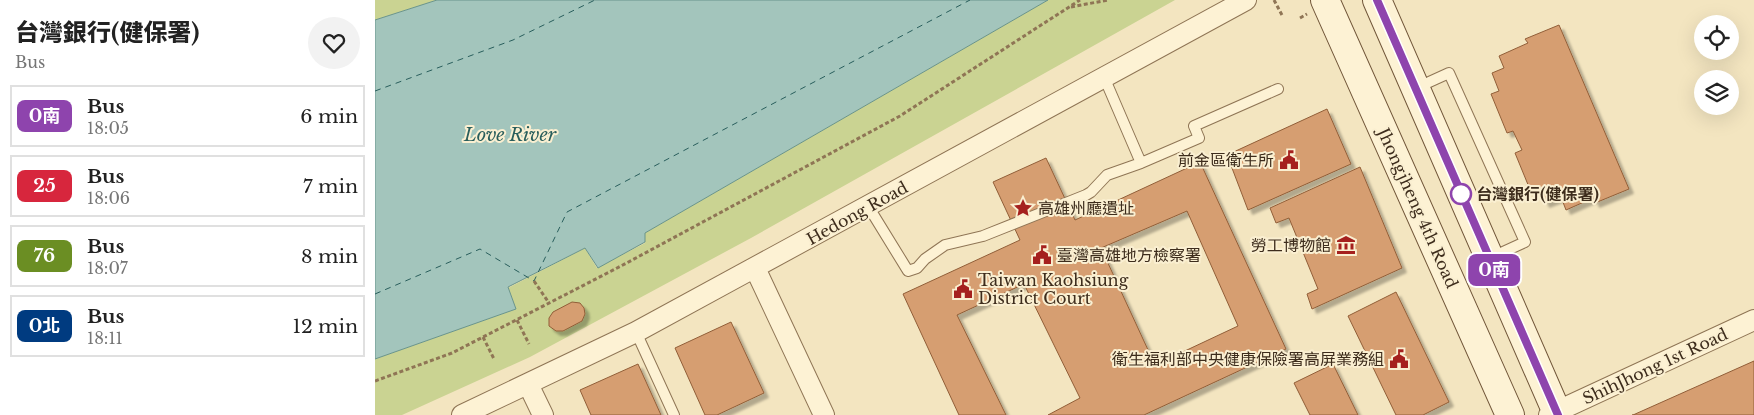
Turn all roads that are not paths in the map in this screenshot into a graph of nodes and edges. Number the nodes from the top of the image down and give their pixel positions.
1 (1246, 0) edge
2 (1325, 0) edge
3 (1377, 0) edge
4 (1105, 77) junction
5 (1278, 89) dead end
6 (1415, 89) junction
7 (1141, 163) junction
8 (869, 206) junction
9 (1489, 259) junction
10 (755, 268) junction
11 (1754, 320) edge
12 (636, 332) junction
13 (528, 384) junction
14 (1554, 414) edge
15 (462, 415) edge
16 (543, 415) edge
17 (674, 415) edge
18 (824, 415) edge
19 (1510, 415) edge

1 - 4 street, Hedong Road
2 - 19 street, Jhongjheng 4th Road
3 - 6 street
4 - 7 lane
4 - 8 street, Hedong Road
5 - 7 lane
6 - 9 street
6 - 9 lane
7 - 8 lane
8 - 10 street, Hedong Road
9 - 14 street
10 - 12 street, Hedong Road
10 - 18 street
11 - 14 street, ShihJhong 1st Road
12 - 13 street, Hedong Road
12 - 17 lane
13 - 15 street, Hedong Road
13 - 16 street

